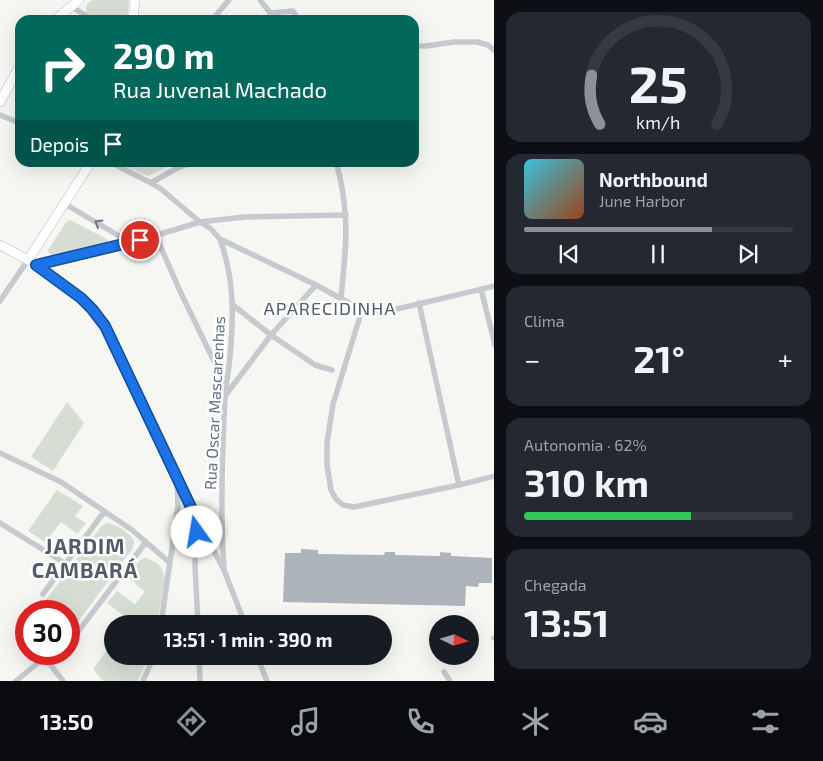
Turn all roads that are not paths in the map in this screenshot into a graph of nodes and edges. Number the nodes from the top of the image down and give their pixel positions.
1 (79, 0) edge
2 (135, 0) edge
3 (229, 0) edge
4 (260, 0) edge
5 (71, 6) junction
6 (270, 12) junction
7 (61, 15) edge
8 (84, 15) edge
9 (134, 15) edge
10 (216, 15) edge
11 (272, 15) edge
12 (296, 15) edge
13 (419, 46) edge
14 (494, 51) edge
15 (15, 75) edge
16 (0, 102) edge
17 (0, 115) edge
18 (15, 121) edge
19 (88, 167) edge
20 (120, 167) edge
21 (180, 167) edge
22 (337, 167) edge
23 (151, 182) junction
24 (65, 204) junction
25 (346, 214) junction
26 (200, 222) junction
27 (156, 236) junction
28 (220, 239) junction
29 (130, 243) junction
30 (0, 245) edge
31 (32, 263) junction
32 (316, 286) junction
33 (494, 286) edge
34 (481, 289) junction
35 (341, 299) junction
36 (0, 301) edge
37 (419, 303) junction
38 (233, 305) junction
39 (362, 310) junction
40 (272, 335) junction
41 (494, 345) edge
42 (332, 370) dead end
43 (226, 386) junction
44 (225, 396) junction
45 (0, 453) edge
46 (494, 476) edge
47 (177, 478) junction
48 (459, 485) junction
49 (104, 512) junction
50 (198, 522) junction
51 (0, 523) edge
52 (146, 542) junction
53 (170, 562) junction
54 (66, 564) junction
55 (224, 570) junction
56 (43, 594) dead end
57 (162, 615) edge
58 (198, 615) edge
59 (242, 615) edge
60 (80, 628) edge
61 (34, 665) edge
62 (51, 665) edge
63 (150, 665) edge
64 (199, 665) edge
65 (261, 665) edge
66 (444, 672) dead end
67 (16, 681) edge
68 (63, 681) edge
69 (143, 681) edge
70 (200, 681) edge
71 (267, 681) edge
72 (450, 681) edge

1 - 5 street
2 - 9 street
3 - 10 street
4 - 6 street
5 - 7 street
5 - 8 street
6 - 11 street
6 - 12 street
13 - 14 street
15 - 16 street
17 - 18 street
19 - 24 street
20 - 23 street
21 - 23 street
22 - 25 street
23 - 26 street
29 -> 24 street
24 - 31 street
25 - 26 street
25 - 35 street
26 - 27 street
26 - 28 street
27 - 29 street
27 - 43 street
28 - 32 street
28 - 38 street, Rua Oscar Mascarenhas
29 - 31 street
30 - 31 street
31 - 36 street
31 - 47 street
32 - 35 street
32 - 40 street
33 - 34 street
34 - 37 street
34 - 41 street
35 - 39 street
37 - 39 street
37 - 48 street
38 - 40 street
38 - 43 street, Rua Oscar Mascarenhas
39 - 48 street
40 - 42 street
40 - 44 street
43 - 44 street, Rua Oscar Mascarenhas
44 - 55 street, Rua Oscar Mascarenhas
45 - 49 street
46 - 48 street
47 - 50 street
47 - 53 street
49 - 52 street
49 - 54 street
50 - 55 street
50 - 58 street
51 - 54 street
52 - 53 street
52 - 60 street
53 - 57 street
54 - 56 street
55 - 59 street
61 - 67 street
62 - 68 street
63 - 69 street
64 - 70 street
65 - 71 street
66 - 72 street

